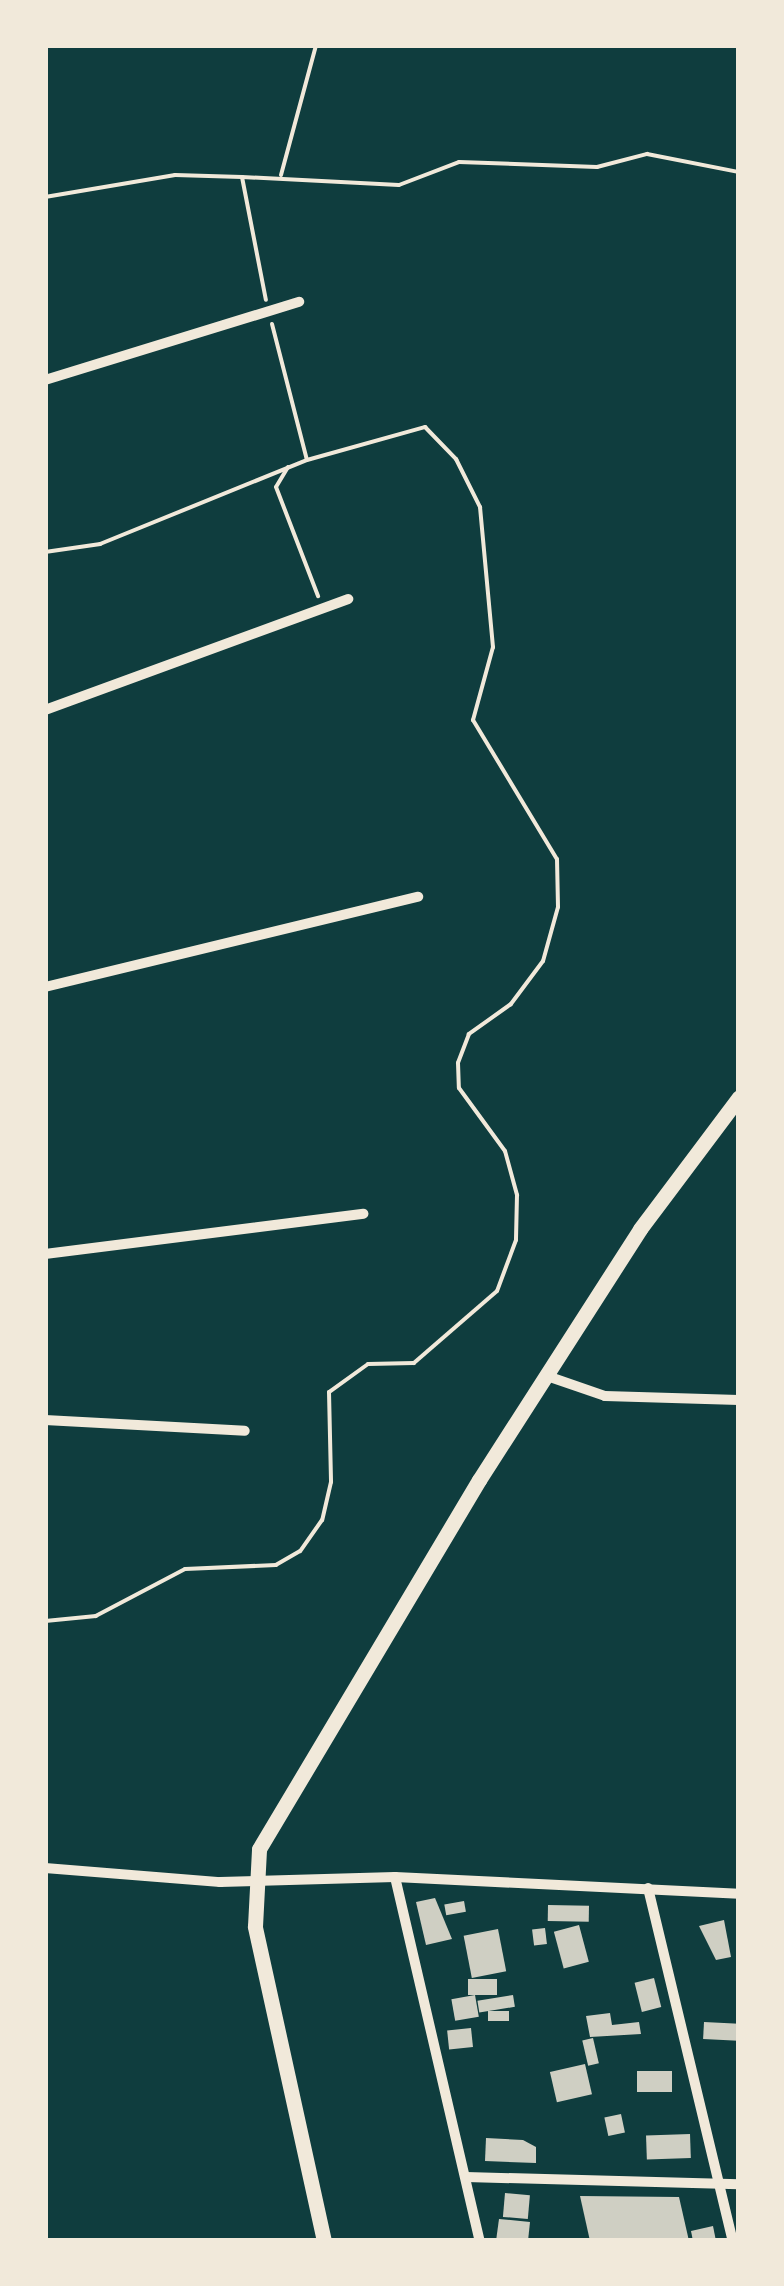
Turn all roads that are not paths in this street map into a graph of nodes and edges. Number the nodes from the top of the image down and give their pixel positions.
1 (299, 302) dead end
2 (45, 380) edge
3 (348, 599) dead end
4 (45, 710) edge
5 (418, 897) dead end
6 (45, 987) edge
7 (739, 1097) edge
8 (364, 1214) dead end
9 (45, 1254) edge
10 (546, 1376) junction
11 (739, 1400) edge
12 (45, 1420) edge
13 (245, 1430) dead end
14 (45, 1868) edge
15 (252, 1877) junction
16 (395, 1877) junction
17 (648, 1888) junction
18 (739, 1894) edge
19 (466, 2177) junction
20 (718, 2184) junction
21 (739, 2184) edge
22 (324, 2241) edge
23 (480, 2241) edge
24 (733, 2241) edge

1 - 2 street
3 - 4 street
5 - 6 street
7 - 10 main road
8 - 9 street
10 - 11 street
10 - 15 main road
12 - 13 street
14 - 15 street
15 - 16 street
15 - 22 main road
16 - 17 street
16 - 19 street
17 - 18 street
17 - 20 street
19 - 20 street
19 - 23 street
20 - 21 street
20 - 24 street

